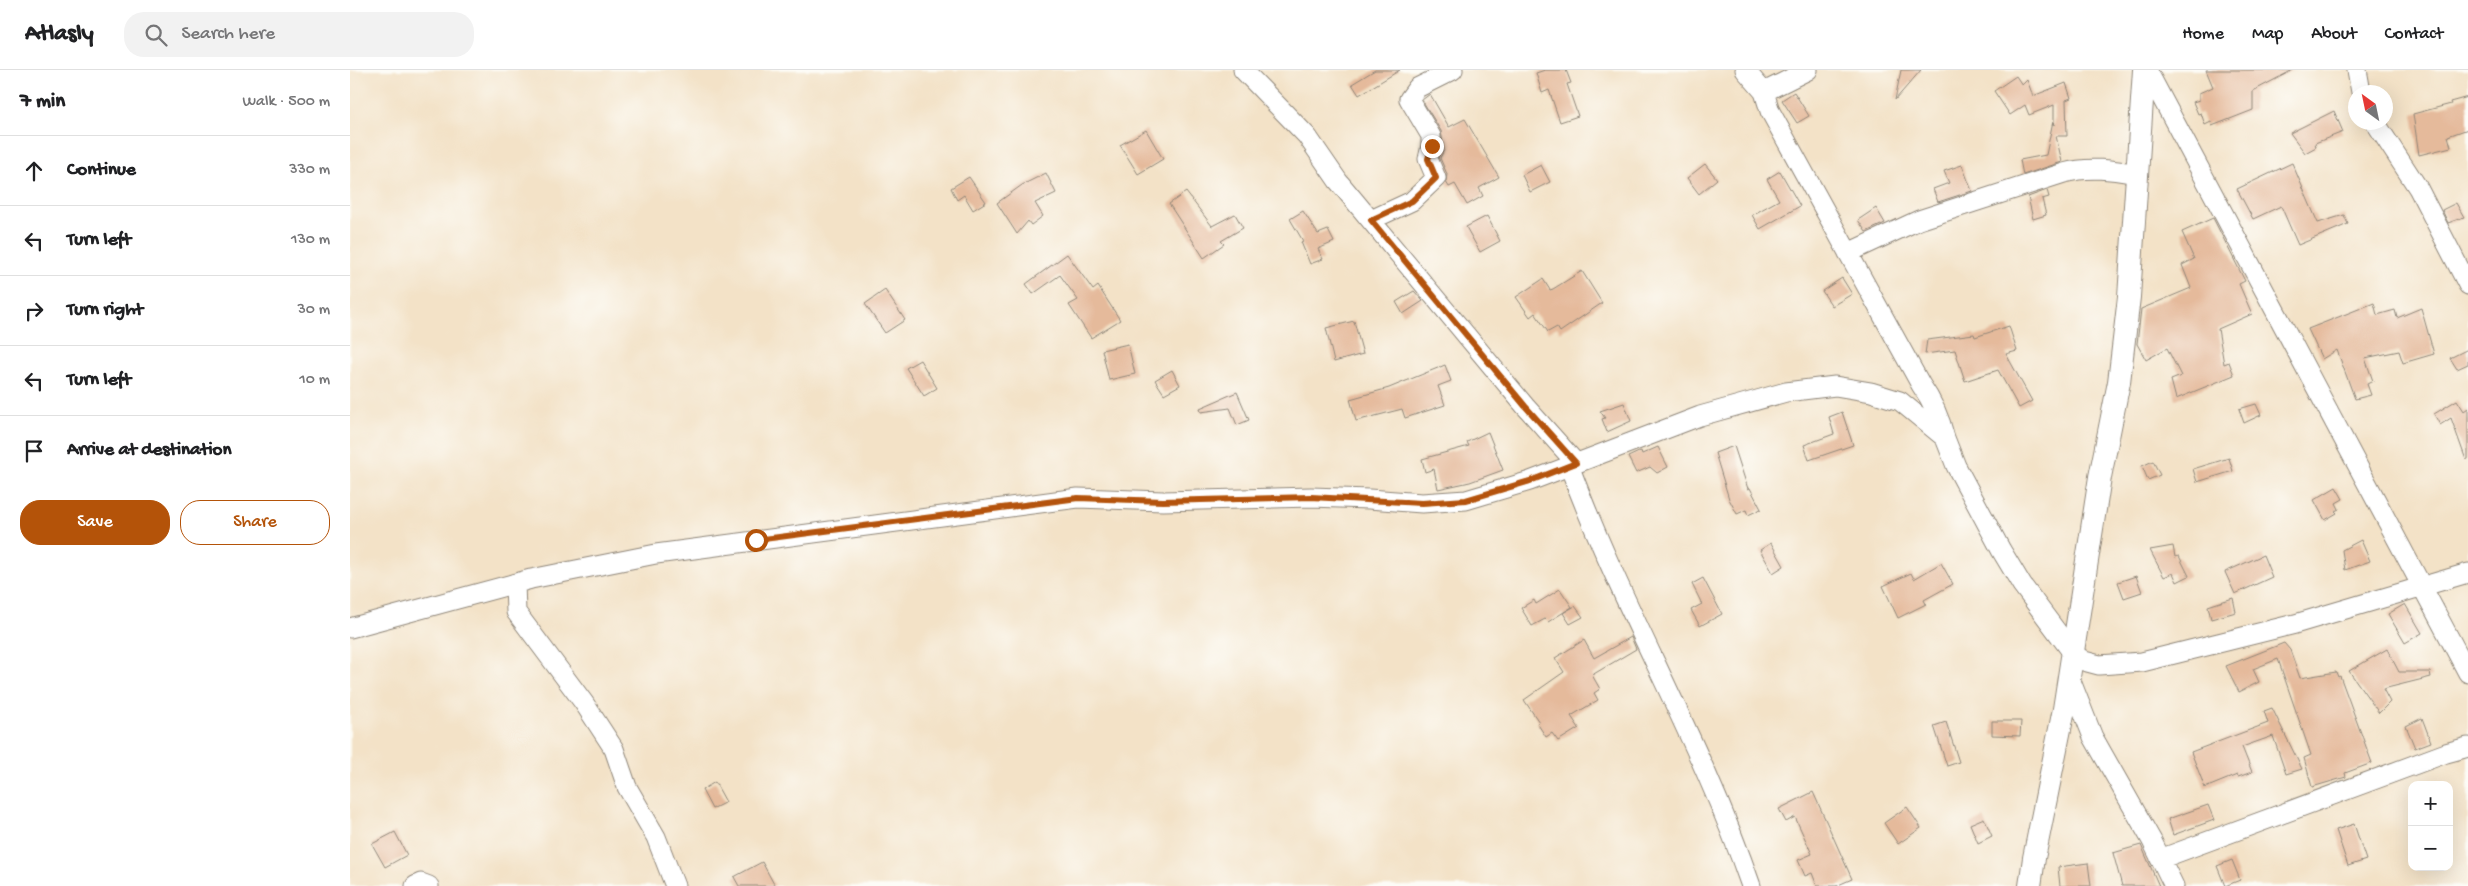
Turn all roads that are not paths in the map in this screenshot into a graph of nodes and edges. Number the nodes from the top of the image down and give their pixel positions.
1 (1243, 70) edge
2 (1262, 70) edge
3 (1453, 70) edge
4 (1745, 70) edge
5 (1808, 70) edge
6 (2145, 70) edge
7 (2357, 70) edge
8 (2360, 85) edge
9 (1764, 92) junction
10 (2380, 130) edge
11 (1307, 136) junction
12 (2138, 174) junction
13 (1371, 220) junction
14 (1848, 253) junction
15 (2468, 285) edge
16 (1945, 438) junction
17 (1572, 464) junction
18 (2468, 573) edge
19 (515, 583) junction
20 (2422, 588) junction
21 (350, 628) edge
22 (2072, 652) junction
23 (2468, 673) edge
24 (2068, 674) junction
25 (2468, 747) edge
26 (2160, 859) junction
27 (415, 886) edge
28 (429, 886) edge
29 (675, 886) edge
30 (1751, 886) edge
31 (2030, 886) edge
32 (2174, 886) edge

1 - 11 street
2 - 11 street
3 - 13 street
4 - 9 street
5 - 9 street
6 - 12 street
6 - 20 street
7 - 8 street
9 - 14 street
10 - 15 street
11 - 13 street
12 - 14 street
12 - 22 street
13 - 17 street
14 - 16 street
16 - 17 street
16 - 22 street
17 - 19 street
17 - 30 street
18 - 20 street
19 - 21 street
19 - 29 street
20 - 22 street
20 - 23 street
22 - 24 street
24 - 26 street
24 - 31 street
25 - 26 street
26 - 32 street
27 - 28 street

